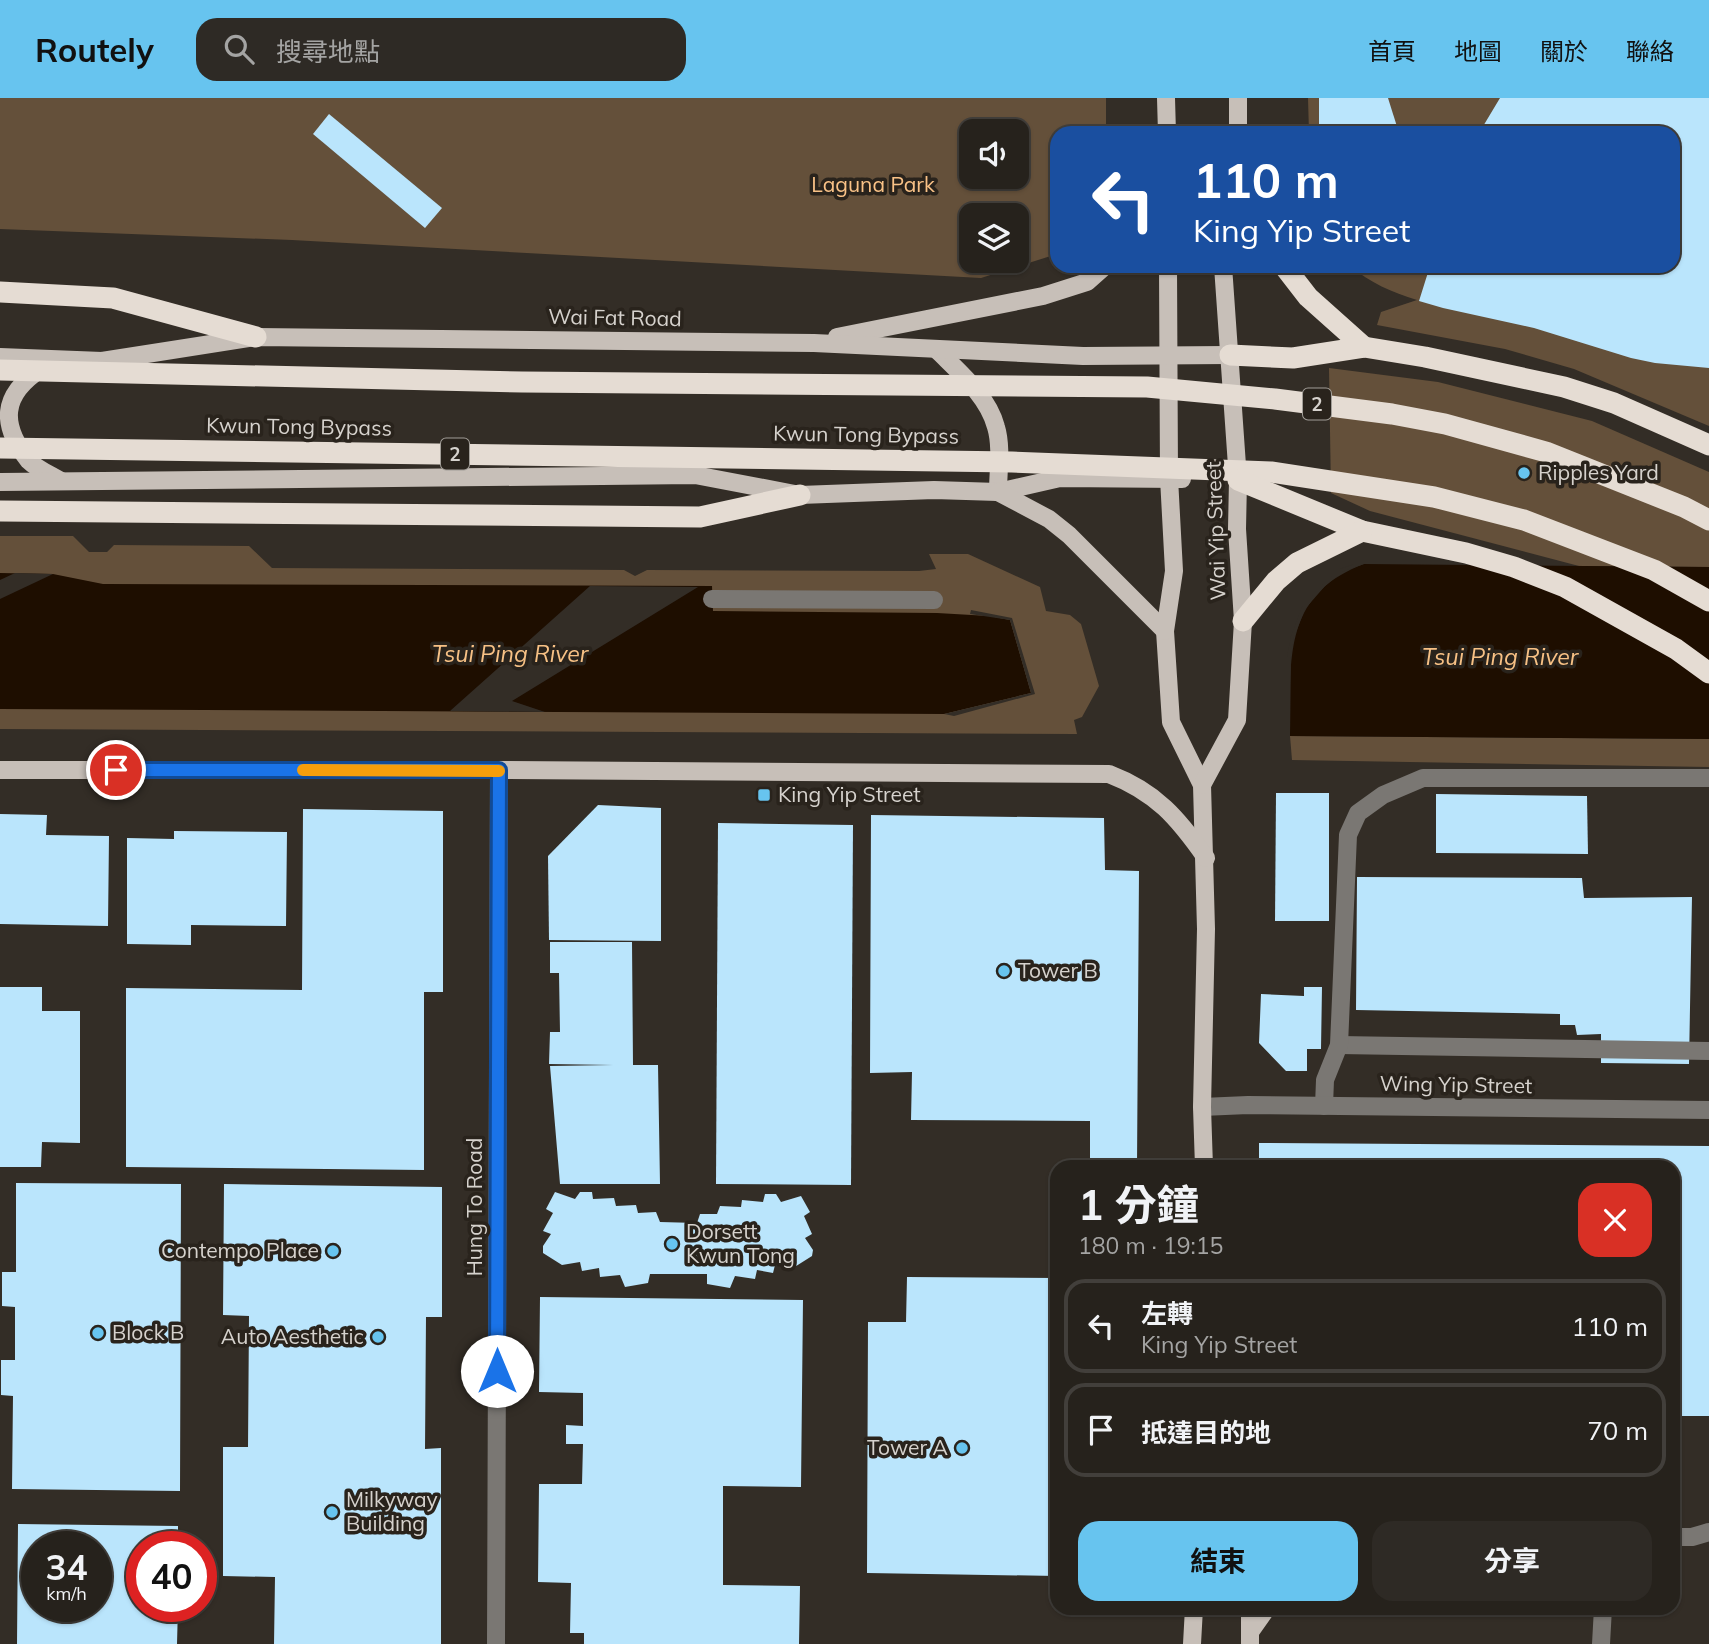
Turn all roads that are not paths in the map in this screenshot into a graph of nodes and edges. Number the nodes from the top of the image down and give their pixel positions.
1 (1166, 98) edge
2 (1238, 98) edge
3 (1167, 126) edge
4 (1238, 126) edge
5 (1097, 273) edge
6 (1168, 273) edge
7 (1224, 273) edge
8 (1289, 273) edge
9 (0, 292) edge
10 (256, 337) junction
11 (814, 342) junction
12 (1364, 347) junction
13 (937, 350) junction
14 (1168, 355) junction
15 (1230, 355) junction
16 (0, 357) edge
17 (56, 359) junction
18 (0, 370) edge
19 (1709, 444) edge
20 (0, 448) edge
21 (1169, 478) junction
22 (1238, 480) junction
23 (61, 481) junction
24 (0, 482) edge
25 (998, 492) junction
26 (800, 495) junction
27 (0, 511) edge
28 (1709, 520) edge
29 (1362, 531) junction
30 (712, 599) dead end
31 (934, 600) dead end
32 (1709, 601) edge
33 (1243, 621) junction
34 (1165, 631) junction
35 (1709, 673) edge
36 (0, 770) edge
37 (499, 770) junction
38 (1709, 778) edge
39 (1202, 785) junction
40 (1206, 858) junction
41 (1339, 1045) junction
42 (1709, 1051) edge
43 (1324, 1106) junction
44 (1202, 1107) junction
45 (1709, 1110) edge
46 (1204, 1160) edge
47 (1709, 1523) edge
48 (1700, 1534) edge
49 (1680, 1536) edge
50 (1194, 1615) edge
51 (1250, 1615) edge
52 (1263, 1615) edge
53 (1603, 1615) edge
54 (1250, 1638) edge
55 (496, 1644) edge
56 (1192, 1644) edge
57 (1601, 1644) edge

1 - 3 main road
2 - 4 main road
5 - 11 main road
6 - 14 main road, Wai Yip Street
7 - 15 main road, Wai Yip Street
8 - 12 highway
9 - 10 highway
10 - 11 main road, Wai Fat Road
10 - 17 main road, Wai Fat Road
11 - 13 main road, Wai Fat Road
12 - 15 highway
12 - 19 highway
13 - 14 main road, Wai Fat Road
13 - 25 main road
14 - 15 main road, Wai Fat Road
14 - 21 main road, Wai Yip Street
15 - 22 main road, Wai Yip Street
16 - 17 main road, Wai Fat Road
17 - 23 main road
18 - 28 highway, 2
20 - 32 highway, Kwun Tong Bypass / 2
21 - 22 main road
21 - 25 main road
21 - 34 main road, Wai Yip Street
22 - 29 highway
22 - 33 main road, Wai Yip Street
23 - 24 main road
23 - 26 main road
25 - 26 main road
25 - 34 main road
26 - 27 highway
29 - 33 highway
29 - 35 highway
30 - 31 street
33 - 39 main road, Wai Yip Street
34 - 39 main road, Wai Yip Street
36 - 37 main road
37 - 40 main road
37 - 55 street, Hung To Road
38 - 41 street
39 - 40 main road, Wai Yip Street
40 - 44 main road, Wai Yip Street
41 - 42 street
41 - 43 street
43 - 44 street, Wing Yip Street
43 - 45 street, Wing Yip Street
44 - 46 main road, Wai Yip Street
47 - 48 street
48 - 49 street
50 - 56 main road
51 - 54 main road
52 - 54 main road
53 - 57 street

